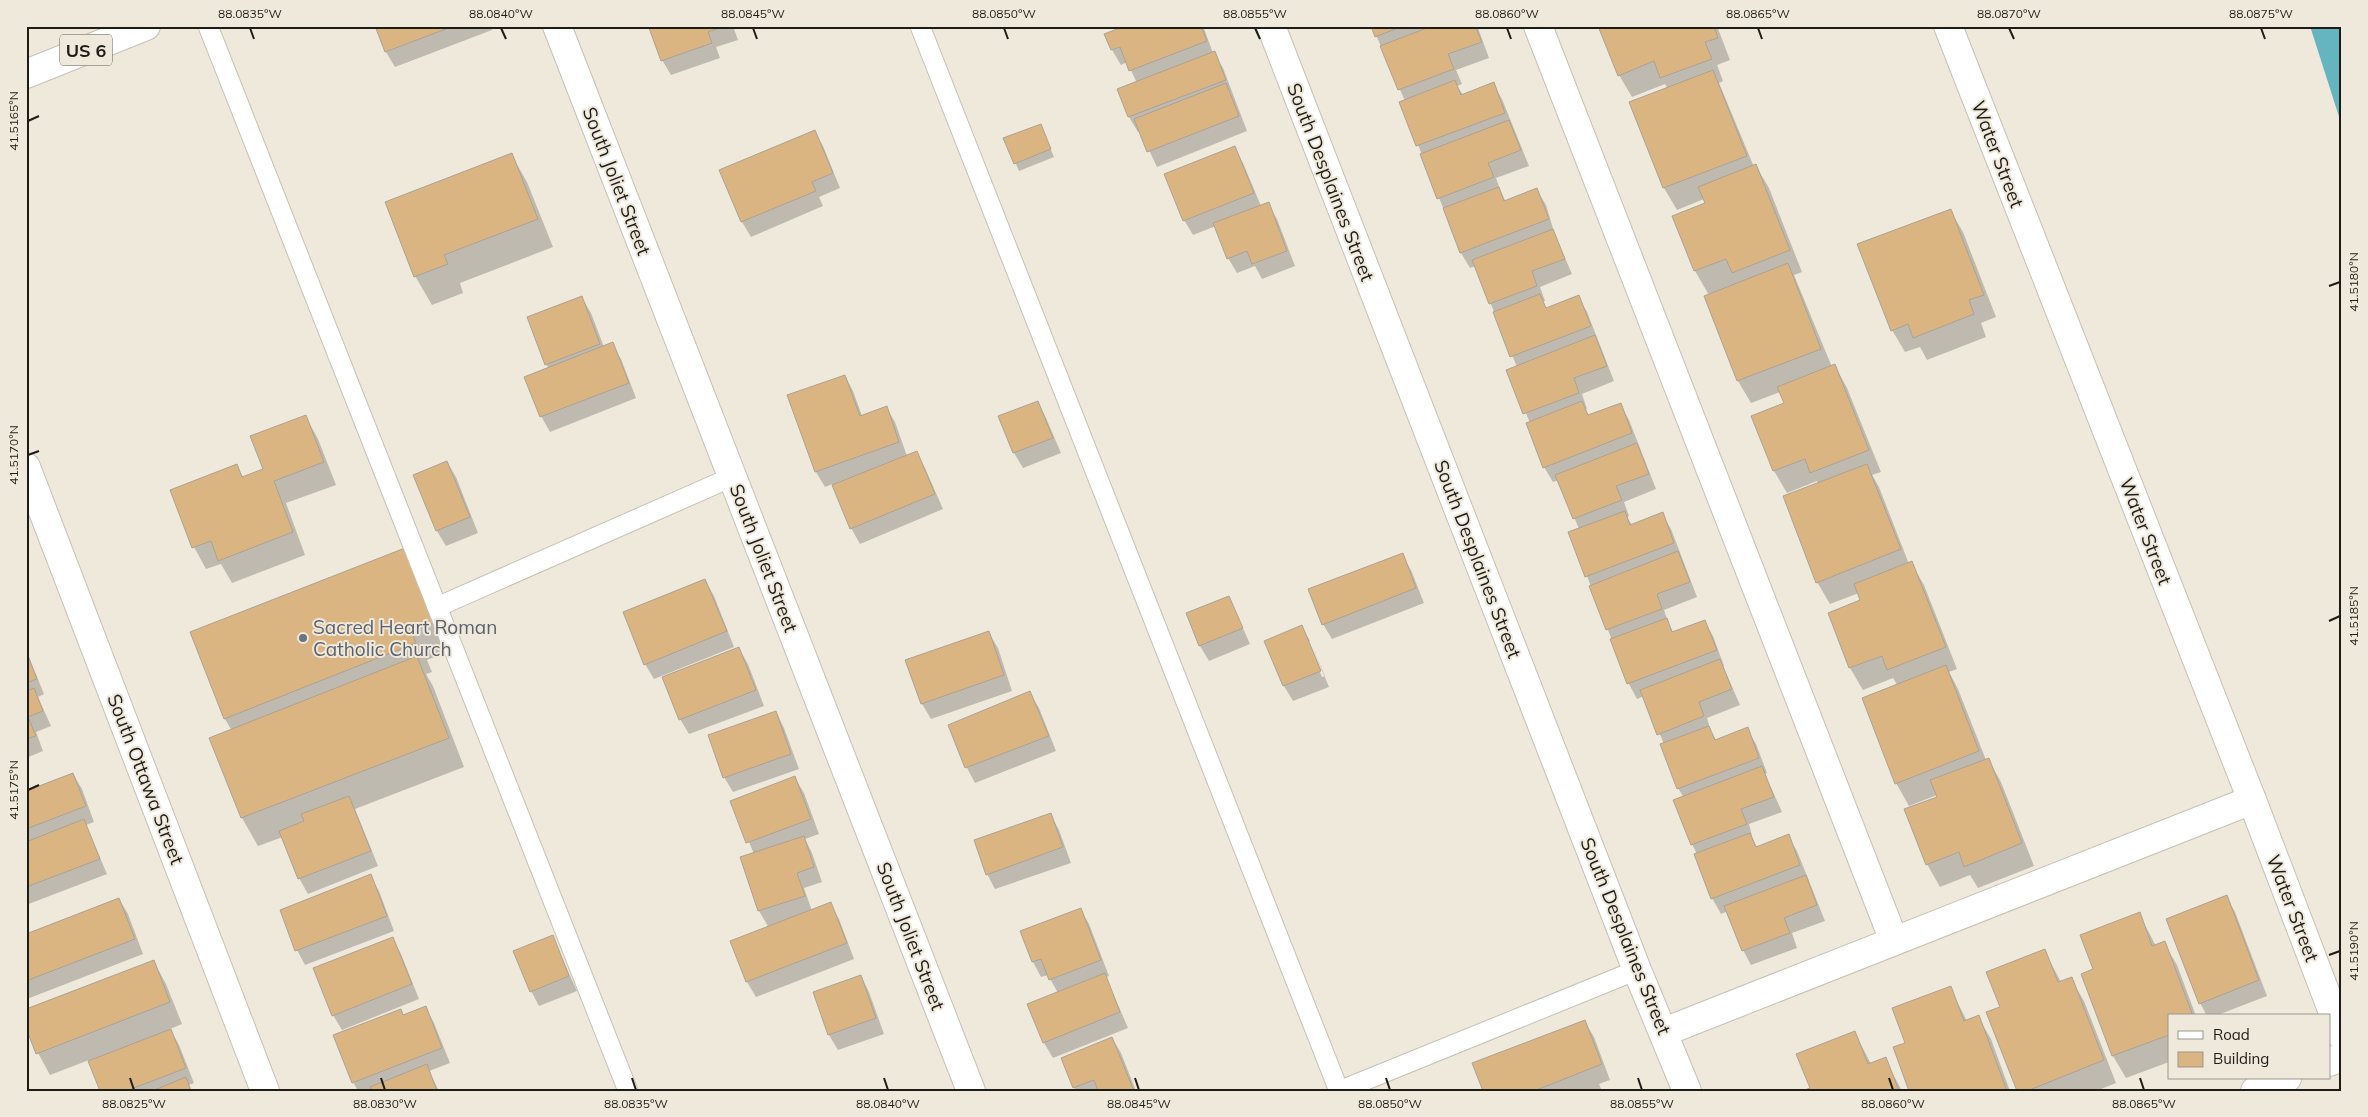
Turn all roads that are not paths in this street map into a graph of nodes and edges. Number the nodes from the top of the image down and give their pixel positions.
1 (146, 26) edge
2 (208, 26) edge
3 (557, 26) edge
4 (920, 26) edge
5 (1271, 26) edge
6 (1538, 26) edge
7 (1948, 26) edge
8 (26, 74) edge
9 (26, 467) edge
10 (732, 477) junction
11 (437, 607) junction
12 (2252, 800) junction
13 (1894, 941) junction
14 (1638, 970) junction
15 (1664, 1032) junction
16 (2342, 1036) edge
17 (2342, 1057) edge
18 (2330, 1062) edge
19 (2282, 1080) edge
20 (265, 1091) edge
21 (628, 1091) edge
22 (971, 1091) edge
23 (1339, 1091) edge
24 (1687, 1091) edge
25 (2255, 1091) edge

1 - 8 street, US 6
2 - 11 lane
3 - 10 street, South Joliet Street
4 - 23 lane
5 - 14 street, South Desplaines Street
6 - 13 street
7 - 12 street, Water Street
9 - 20 street, South Ottawa Street
10 - 11 lane
10 - 22 street, South Joliet Street
11 - 21 lane
12 - 13 street
12 - 16 street, Water Street
13 - 15 street
14 - 15 street, South Desplaines Street
14 - 23 lane
15 - 24 street, South Desplaines Street
17 - 18 street
19 - 25 street

